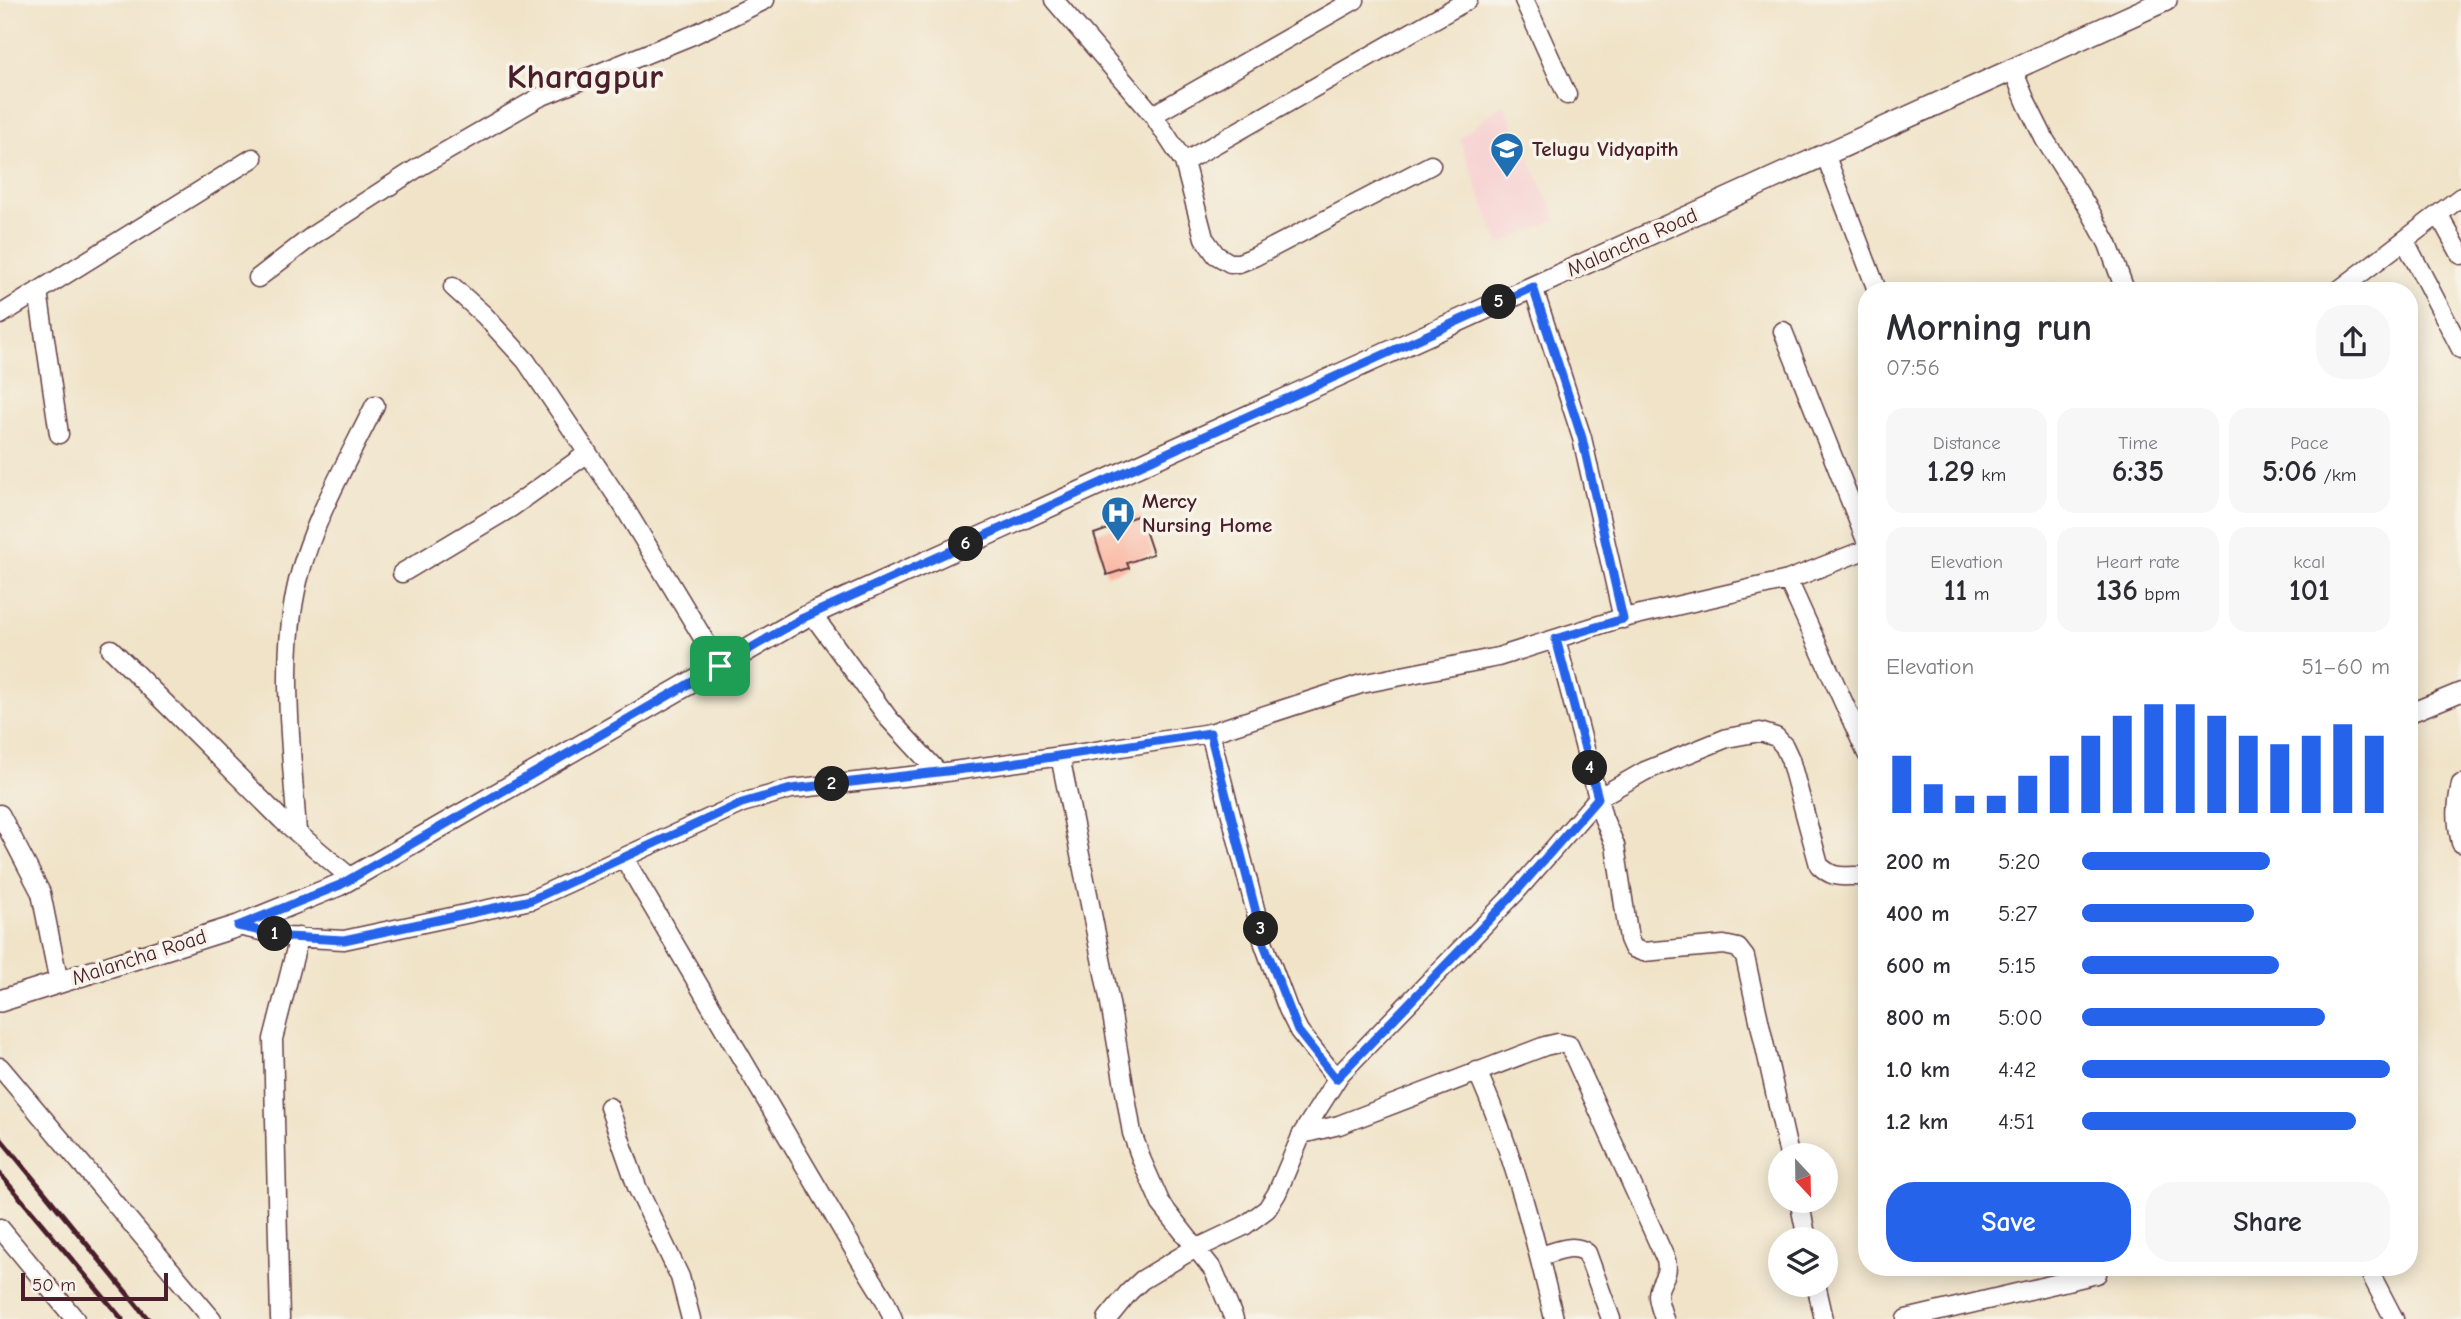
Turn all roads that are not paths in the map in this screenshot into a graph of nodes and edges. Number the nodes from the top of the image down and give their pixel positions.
1 (765, 0) edge
2 (1054, 0) edge
3 (1355, 0) edge
4 (1468, 0) edge
5 (1524, 0) edge
6 (2166, 0) edge
7 (1440, 7) edge
8 (2012, 69) junction
9 (1567, 95) dead end
10 (1153, 115) junction
11 (1825, 154) junction
12 (253, 158) dead end
13 (1184, 162) junction
14 (1431, 164) dead end
15 (2461, 197) edge
16 (2439, 215) junction
17 (2405, 241) junction
18 (2461, 255) edge
19 (258, 278) dead end
20 (1874, 282) edge
21 (2122, 282) edge
22 (2350, 282) edge
23 (453, 286) dead end
24 (1533, 287) junction
25 (38, 291) junction
26 (0, 315) edge
27 (1783, 331) dead end
28 (2461, 349) edge
29 (375, 405) dead end
30 (59, 434) dead end
31 (588, 453) junction
32 (1858, 520) edge
33 (1858, 553) edge
34 (402, 573) dead end
35 (1788, 580) junction
36 (812, 614) junction
37 (1623, 619) junction
38 (1556, 639) junction
39 (111, 649) dead end
40 (720, 666) junction
41 (2461, 692) edge
42 (2418, 710) edge
43 (1210, 733) junction
44 (1858, 734) edge
45 (1060, 756) junction
46 (939, 773) junction
47 (2461, 784) edge
48 (1598, 798) junction
49 (0, 814) edge
50 (297, 832) junction
51 (2461, 843) edge
52 (624, 858) junction
53 (1858, 877) edge
54 (351, 878) junction
55 (238, 926) junction
56 (299, 937) junction
57 (59, 982) junction
58 (0, 1001) edge
59 (0, 1067) edge
60 (1477, 1071) junction
61 (1336, 1079) junction
62 (608, 1107) dead end
63 (1302, 1134) junction
64 (1786, 1143) edge
65 (0, 1228) edge
66 (1198, 1248) junction
67 (1540, 1256) junction
68 (2090, 1276) edge
69 (2372, 1276) edge
70 (1819, 1297) edge
71 (1950, 1314) edge
72 (75, 1319) edge
73 (212, 1319) edge
74 (280, 1319) edge
75 (691, 1319) edge
76 (893, 1319) edge
77 (1107, 1319) edge
78 (1234, 1319) edge
79 (1554, 1319) edge
80 (1611, 1319) edge
81 (1664, 1319) edge
82 (1824, 1319) edge
83 (1906, 1319) edge
84 (2394, 1319) edge

1 - 19 street
2 - 10 street
3 - 10 street
4 - 7 street
5 - 9 street
6 - 8 street, Malancha Road
7 - 13 street
8 - 11 street, Malancha Road
8 - 21 street
10 - 13 street
11 - 20 street
11 - 24 street, Malancha Road
12 - 25 street
13 - 14 street
15 - 16 street
16 - 17 street
16 - 18 street
17 - 22 street
17 - 28 street
23 - 31 street
24 - 36 street, Malancha Road
24 - 37 street
25 - 26 street
25 - 30 street
27 - 32 street
29 - 50 street
31 - 34 street
31 - 40 street
33 - 35 street
35 - 37 street
35 - 44 street
36 - 40 street, Malancha Road
36 - 46 street
37 - 38 street
38 - 43 street
38 - 48 street
39 - 50 street
40 - 54 street, Malancha Road
41 - 42 street
43 - 45 street
43 - 61 street
45 - 46 street
45 - 66 street
46 - 52 street
47 - 51 street
48 - 53 street
48 - 61 street
48 - 64 street
49 - 57 street
50 - 54 street
52 - 56 street
52 - 76 street
54 - 55 street, Malancha Road
55 - 56 street
55 - 57 street, Malancha Road
56 - 74 street
57 - 58 street, Malancha Road
59 - 73 street
60 - 63 street
60 - 67 street
60 - 81 street
61 - 63 street
62 - 75 street
63 - 66 street
65 - 72 street
66 - 77 street
66 - 78 street
67 - 79 street
67 - 80 street
68 - 71 street
69 - 84 street
70 - 82 street
71 - 83 street

